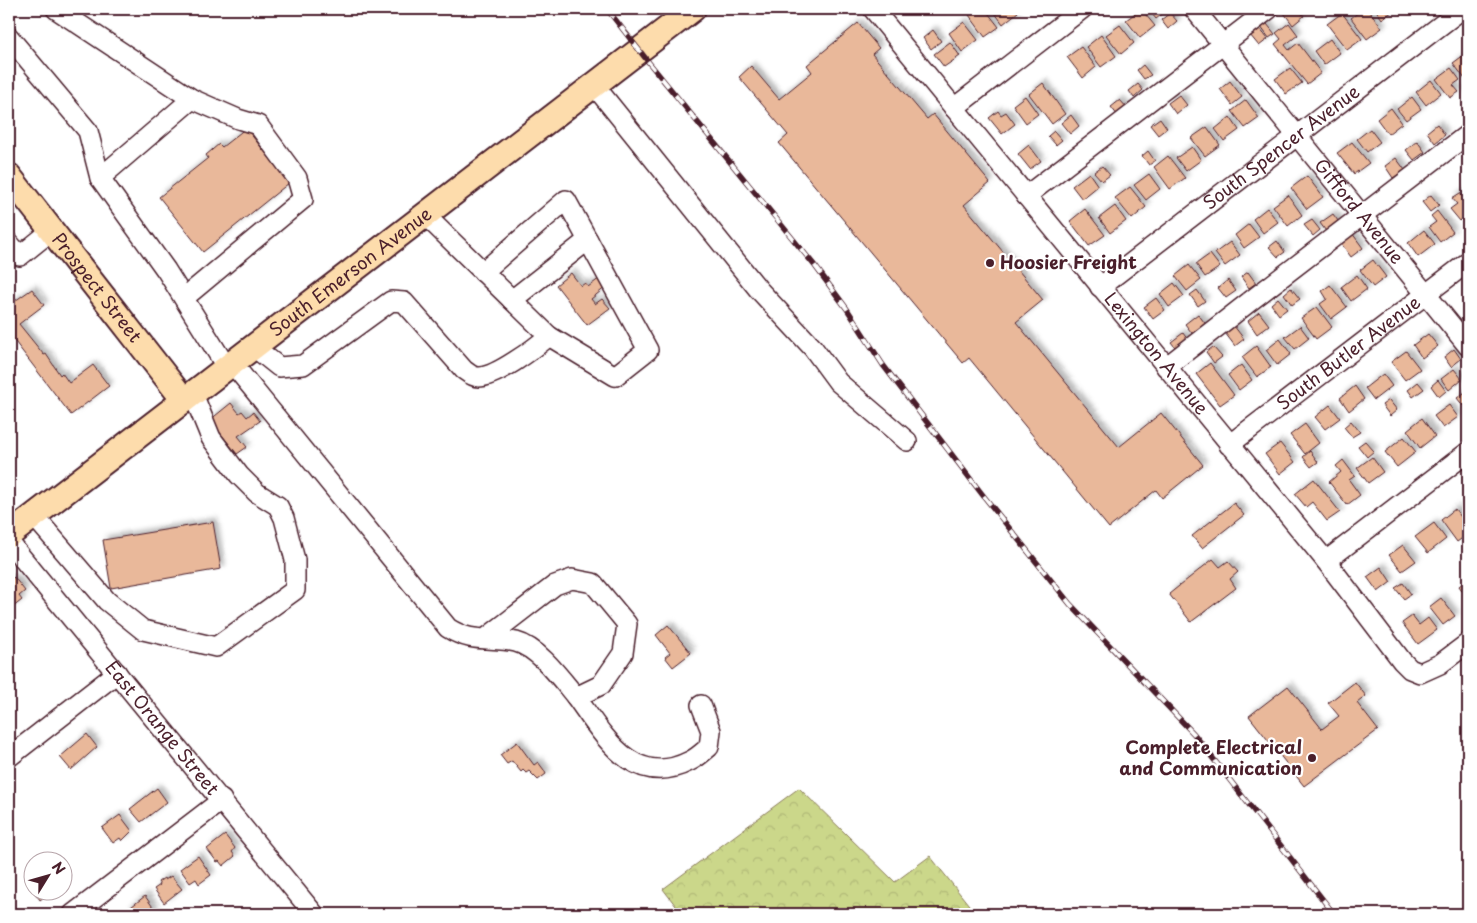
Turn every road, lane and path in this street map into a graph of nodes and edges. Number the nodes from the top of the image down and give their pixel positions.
1 (56, 9) edge
2 (693, 9) edge
3 (1082, 9) edge
4 (1194, 9) edge
5 (1269, 9) edge
6 (1462, 9) edge
7 (880, 11) edge
8 (9, 37) edge
9 (1222, 44) junction
10 (594, 85) junction
11 (192, 99) junction
12 (954, 108) junction
13 (1468, 134) edge
14 (1297, 136) junction
15 (100, 178) junction
16 (10, 182) edge
17 (1026, 196) junction
18 (425, 215) junction
19 (1363, 216) junction
20 (50, 230) junction
21 (588, 240) junction
22 (9, 243) edge
23 (1468, 262) edge
24 (483, 272) junction
25 (1100, 287) junction
26 (1426, 294) junction
27 (184, 298) junction
28 (512, 300) junction
29 (549, 336) junction
30 (1468, 346) edge
31 (254, 347) junction
32 (230, 365) junction
33 (1166, 367) junction
34 (189, 397) junction
35 (906, 441) dead end
36 (1229, 445) junction
37 (1468, 452) edge
38 (34, 516) junction
39 (9, 535) edge
40 (9, 542) edge
41 (1326, 561) junction
42 (485, 640) junction
43 (1468, 643) edge
44 (117, 673) junction
45 (576, 697) junction
46 (700, 705) dead end
47 (9, 756) edge
48 (222, 800) junction
49 (73, 914) edge
50 (314, 914) edge

1 - 11 street
2 - 10 main road, South Emerson Avenue
3 - 12 street
4 - 9 street, Gifford Avenue
5 - 9 street
6 - 14 street, South Spencer Avenue
7 - 12 street, Lexington Avenue
8 - 15 street
9 - 14 street, Gifford Avenue
9 - 17 street
10 - 18 main road, South Emerson Avenue
10 - 35 street
11 - 15 street
11 - 27 street
12 - 17 street, Lexington Avenue
13 - 19 street
14 - 19 street, Gifford Avenue
14 - 25 street, South Spencer Avenue
15 - 27 street
16 - 20 main road, Prospect Street
17 - 25 street, Lexington Avenue
18 - 24 street
18 - 31 main road, South Emerson Avenue
19 - 26 street, Gifford Avenue
19 - 33 street
20 - 22 street
20 - 34 main road, Prospect Street
21 - 24 street
21 - 28 street
21 - 29 street
23 - 26 street, South Butler Avenue
24 - 28 street
25 - 33 street, Lexington Avenue
26 - 30 street, Gifford Avenue
26 - 36 street, South Butler Avenue
27 - 32 street
28 - 29 street
29 - 31 street
31 - 32 main road, South Emerson Avenue
32 - 34 main road, South Emerson Avenue
32 - 42 street
33 - 36 street, Lexington Avenue
34 - 38 main road, South Emerson Avenue
34 - 38 street
36 - 41 street, Lexington Avenue
37 - 41 street
38 - 39 main road, South Emerson Avenue
40 - 44 street, East Orange Street
41 - 43 street, Lexington Avenue
42 - 45 street
42 - 45 street
44 - 47 street
44 - 48 street, East Orange Street
45 - 46 street
48 - 49 street
48 - 50 street, East Orange Street

